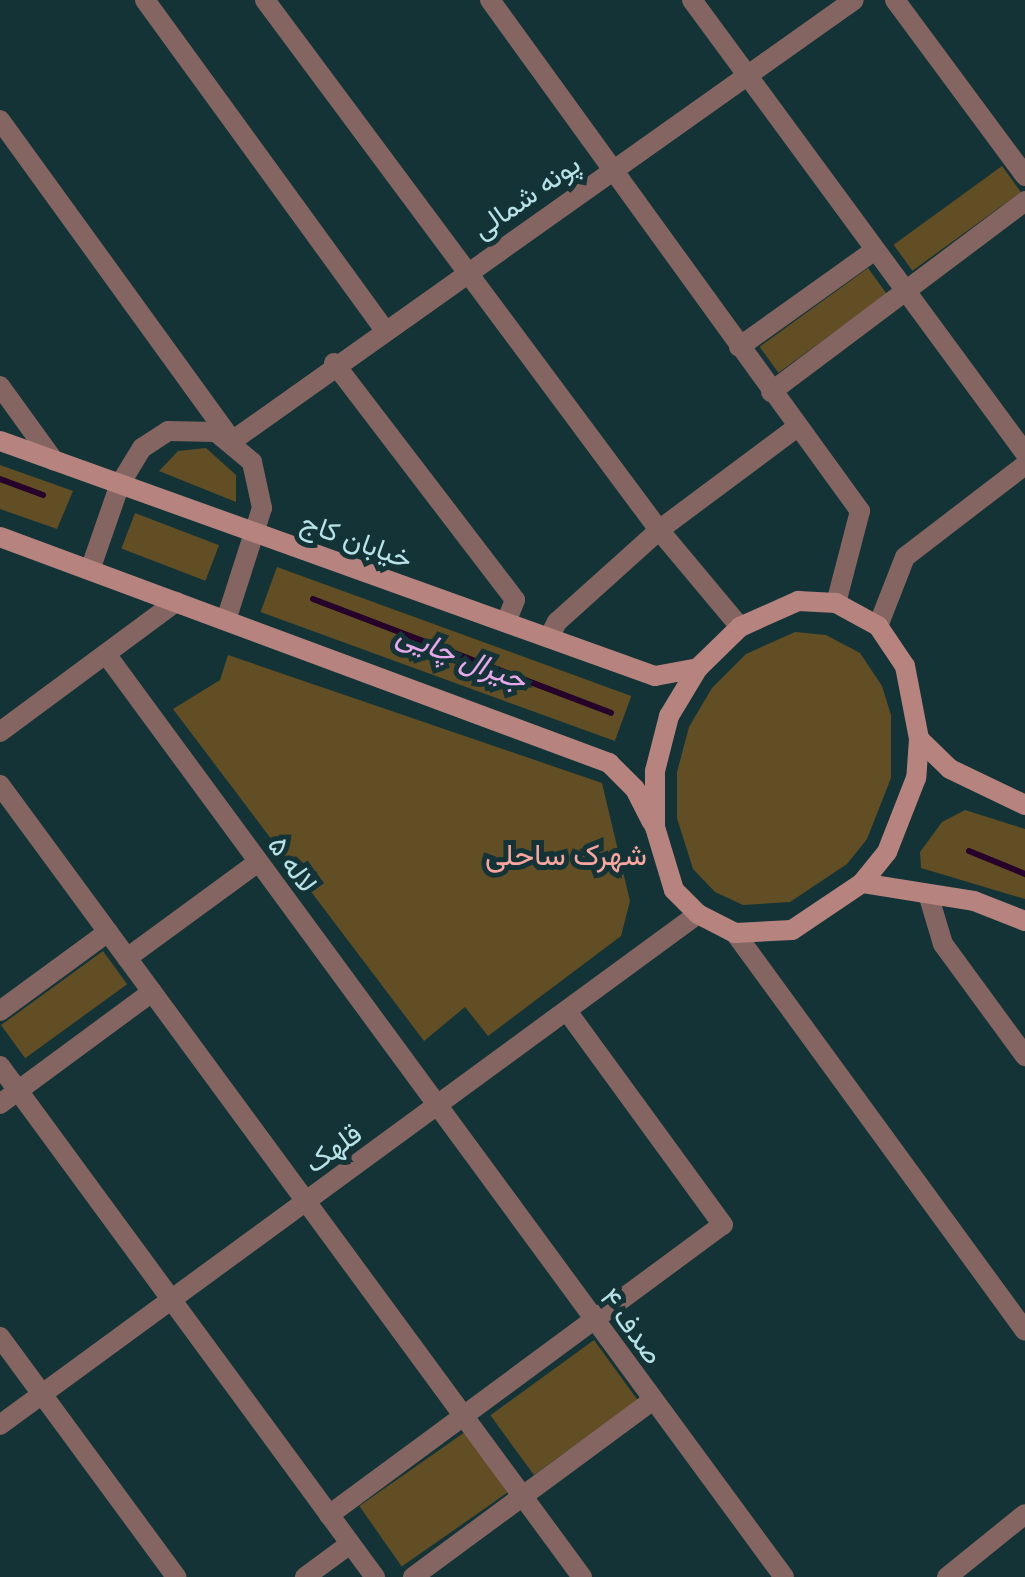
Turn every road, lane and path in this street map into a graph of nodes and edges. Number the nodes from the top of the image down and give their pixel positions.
1 (144, 0) edge
2 (265, 0) edge
3 (490, 0) edge
4 (692, 0) edge
5 (854, 0) edge
6 (896, 0) edge
7 (746, 76) junction
8 (0, 120) edge
9 (611, 170) junction
10 (1025, 176) edge
11 (1025, 201) edge
12 (872, 252) junction
13 (464, 272) junction
14 (903, 295) junction
15 (384, 328) junction
16 (739, 347) junction
17 (334, 363) junction
18 (0, 386) edge
19 (771, 392) junction
20 (796, 428) junction
21 (0, 441) edge
22 (232, 441) junction
23 (1025, 453) edge
24 (54, 460) junction
25 (1025, 466) edge
26 (120, 484) junction
27 (659, 530) junction
28 (256, 533) junction
29 (0, 537) edge
30 (90, 570) junction
31 (176, 602) junction
32 (836, 603) junction
33 (226, 620) junction
34 (506, 622) junction
35 (878, 626) junction
36 (740, 627) junction
37 (549, 638) junction
38 (106, 654) junction
39 (698, 668) junction
40 (0, 732) edge
41 (919, 739) junction
42 (0, 785) edge
43 (1025, 805) edge
44 (655, 827) junction
45 (258, 862) junction
46 (862, 884) junction
47 (928, 894) junction
48 (698, 914) junction
49 (1025, 920) edge
50 (108, 932) junction
51 (735, 934) junction
52 (128, 958) junction
53 (152, 992) junction
54 (0, 1011) edge
55 (567, 1011) junction
56 (1025, 1056) edge
57 (0, 1066) edge
58 (18, 1090) junction
59 (0, 1104) edge
60 (437, 1106) junction
61 (306, 1201) junction
62 (172, 1300) junction
63 (594, 1320) junction
64 (1025, 1331) edge
65 (0, 1337) edge
66 (42, 1394) junction
67 (653, 1400) junction
68 (463, 1416) junction
69 (0, 1425) edge
70 (522, 1497) junction
71 (1025, 1514) edge
72 (329, 1515) junction
73 (350, 1544) junction
74 (176, 1577) edge
75 (305, 1577) edge
76 (375, 1577) edge
77 (413, 1577) edge
78 (582, 1577) edge
79 (784, 1577) edge
80 (947, 1577) edge

1 - 15 street
2 - 13 street
3 - 9 street
4 - 7 street
5 - 7 street, پونه شمالی
6 - 10 street
7 - 9 street, پونه شمالی
7 - 12 street
8 - 22 street
9 - 13 street, پونه شمالی
9 - 16 street
11 - 14 street
12 - 14 street
12 - 16 street
13 - 15 street, پونه شمالی
13 - 27 street
14 - 19 street
14 - 23 street
15 - 17 street, پونه شمالی
16 - 19 street
17 - 22 street, پونه شمالی
17 - 34 street
18 - 24 street
19 - 20 street
20 - 27 street
20 - 32 street
21 - 24 main road, خیابان کاج
22 - 26 street
22 - 28 street
24 - 26 main road, خیابان کاج
25 - 35 street
26 - 28 main road, خیابان کاج
26 - 30 street
27 - 36 street
27 - 37 street
28 - 33 street
28 - 34 main road, خیابان کاج
29 - 30 main road
30 - 31 main road
31 - 33 main road
31 - 38 street
32 - 35 main road
32 - 36 main road
33 - 44 main road
34 - 37 main road, خیابان کاج
35 - 41 main road
36 - 39 main road
37 - 39 main road, خیابان کاج
38 - 40 street
38 - 45 street, لاله ۵
39 - 44 main road
41 - 43 main road
41 - 46 main road
42 - 50 street
44 - 48 main road
45 - 52 street
45 - 60 street, لاله ۵
46 - 47 main road
46 - 51 main road
47 - 49 main road
47 - 56 street
48 - 51 main road
48 - 55 street, قلهک
50 - 52 street
50 - 54 street
51 - 64 street
52 - 53 street
53 - 58 street
53 - 61 street
55 - 60 street, قلهک
55 - 63 street
57 - 58 street
58 - 59 street
58 - 62 street
60 - 61 street, قلهک
60 - 63 street, صدف ۴
61 - 62 street, قلهک
61 - 68 street
62 - 66 street, قلهک
62 - 72 street
63 - 67 street, صدف ۴
63 - 68 street
65 - 66 street
66 - 69 street, قلهک
66 - 74 street
67 - 70 street
67 - 79 street, صدف ۴
68 - 70 street
68 - 72 street
70 - 77 street
70 - 78 street
71 - 80 street
72 - 73 street
73 - 75 street
73 - 76 street

